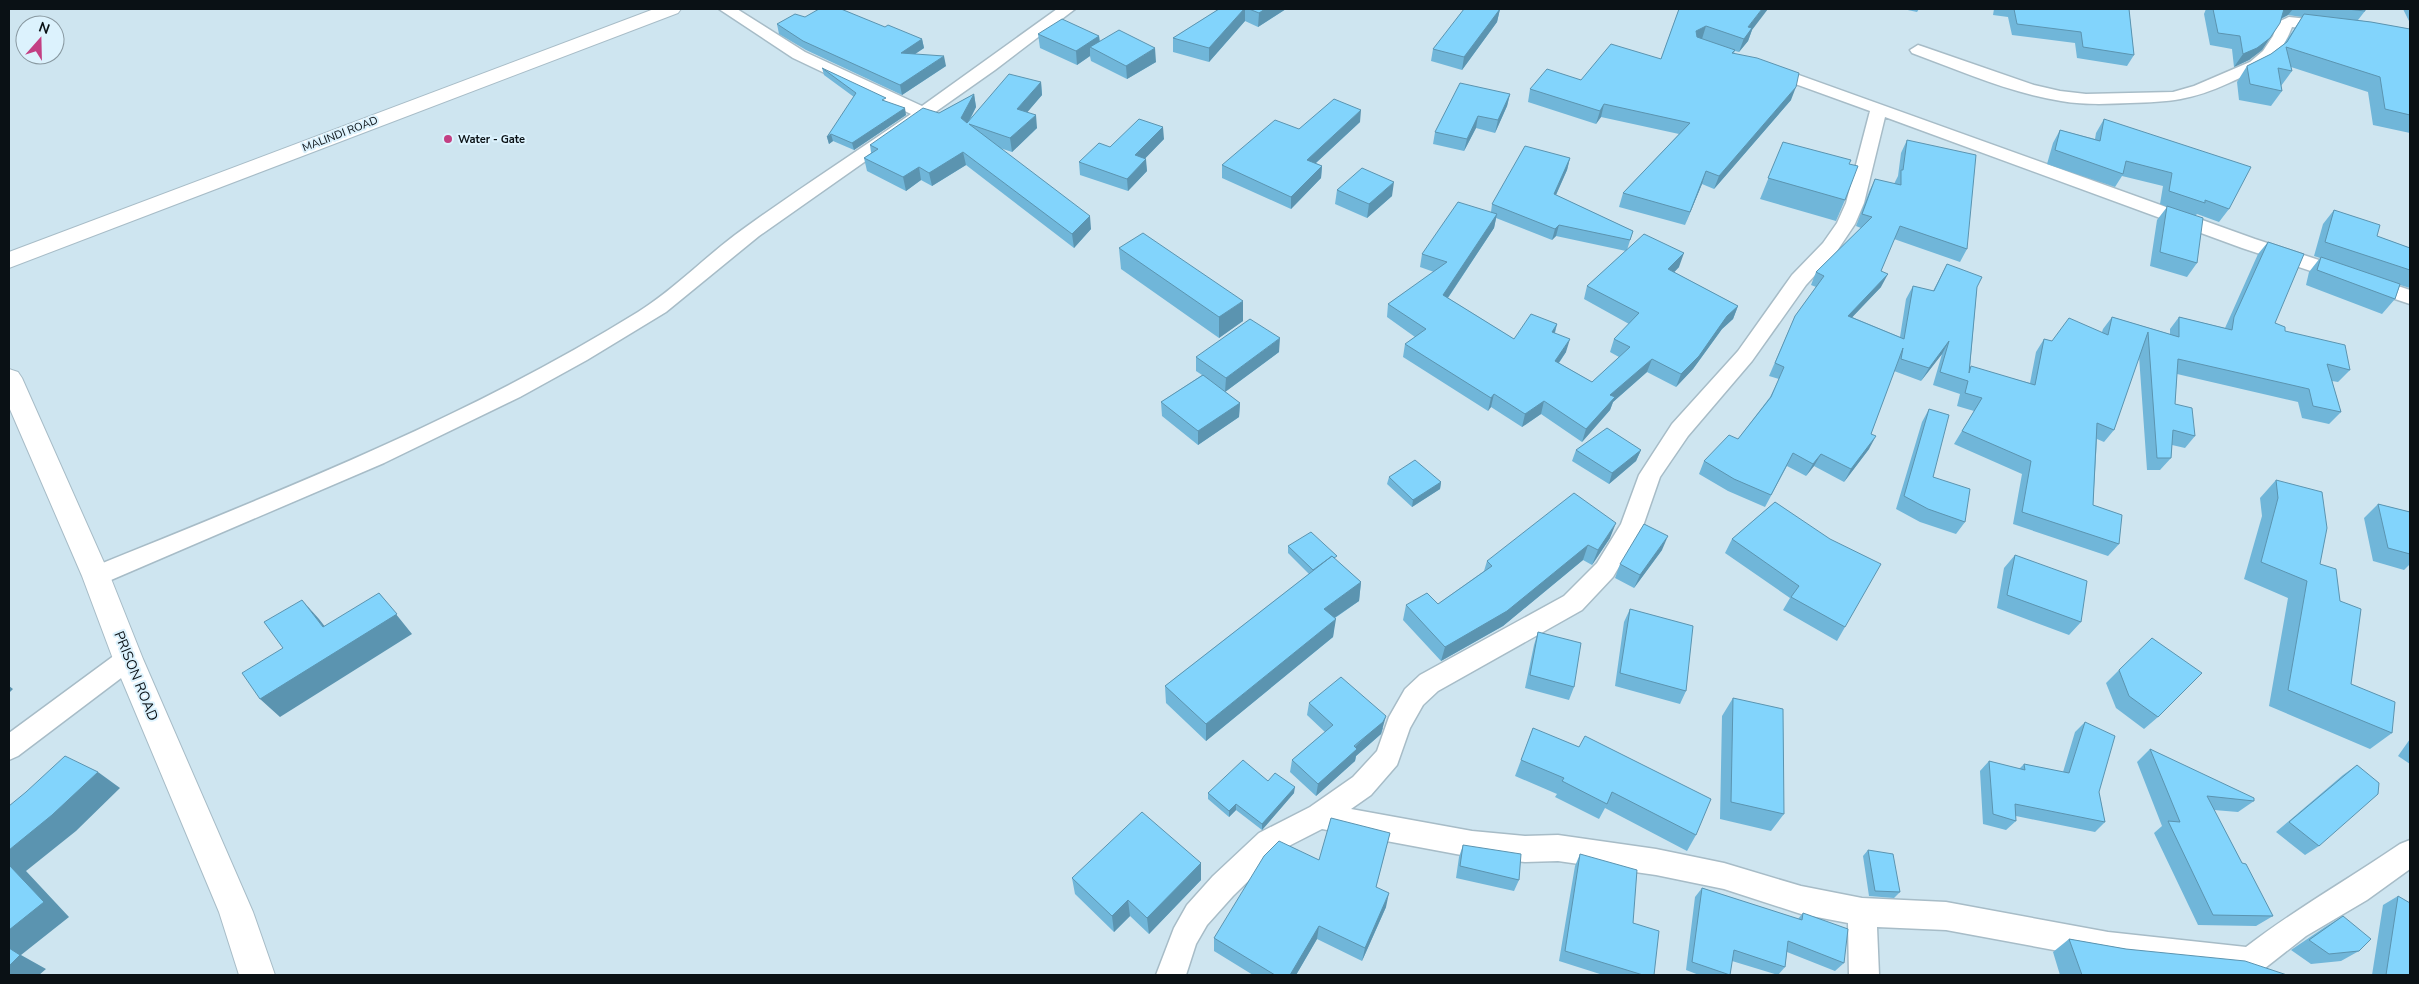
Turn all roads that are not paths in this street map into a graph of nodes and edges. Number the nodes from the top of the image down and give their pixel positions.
1 (671, 9) edge
2 (727, 9) edge
3 (1067, 9) edge
4 (2345, 28) edge
5 (1918, 50) dead end
6 (1757, 66) edge
7 (1879, 108) junction
8 (923, 112) junction
9 (9, 260) edge
10 (2410, 298) edge
11 (9, 378) edge
12 (96, 576) junction
13 (128, 659) junction
14 (9, 748) edge
15 (1320, 816) junction
16 (2410, 853) edge
17 (1862, 912) junction
18 (257, 975) edge
19 (1171, 975) edge
20 (1864, 975) edge

1 - 9 main road, MALINDI ROAD
2 - 8 street
3 - 8 street
4 - 5 street
6 - 7 street
7 - 10 street
7 - 15 street
8 - 12 street
11 - 12 main road, PRISON ROAD
12 - 13 main road, PRISON ROAD
13 - 14 street
13 - 18 main road, PRISON ROAD
15 - 17 street
15 - 19 street
16 - 17 street
17 - 20 street

